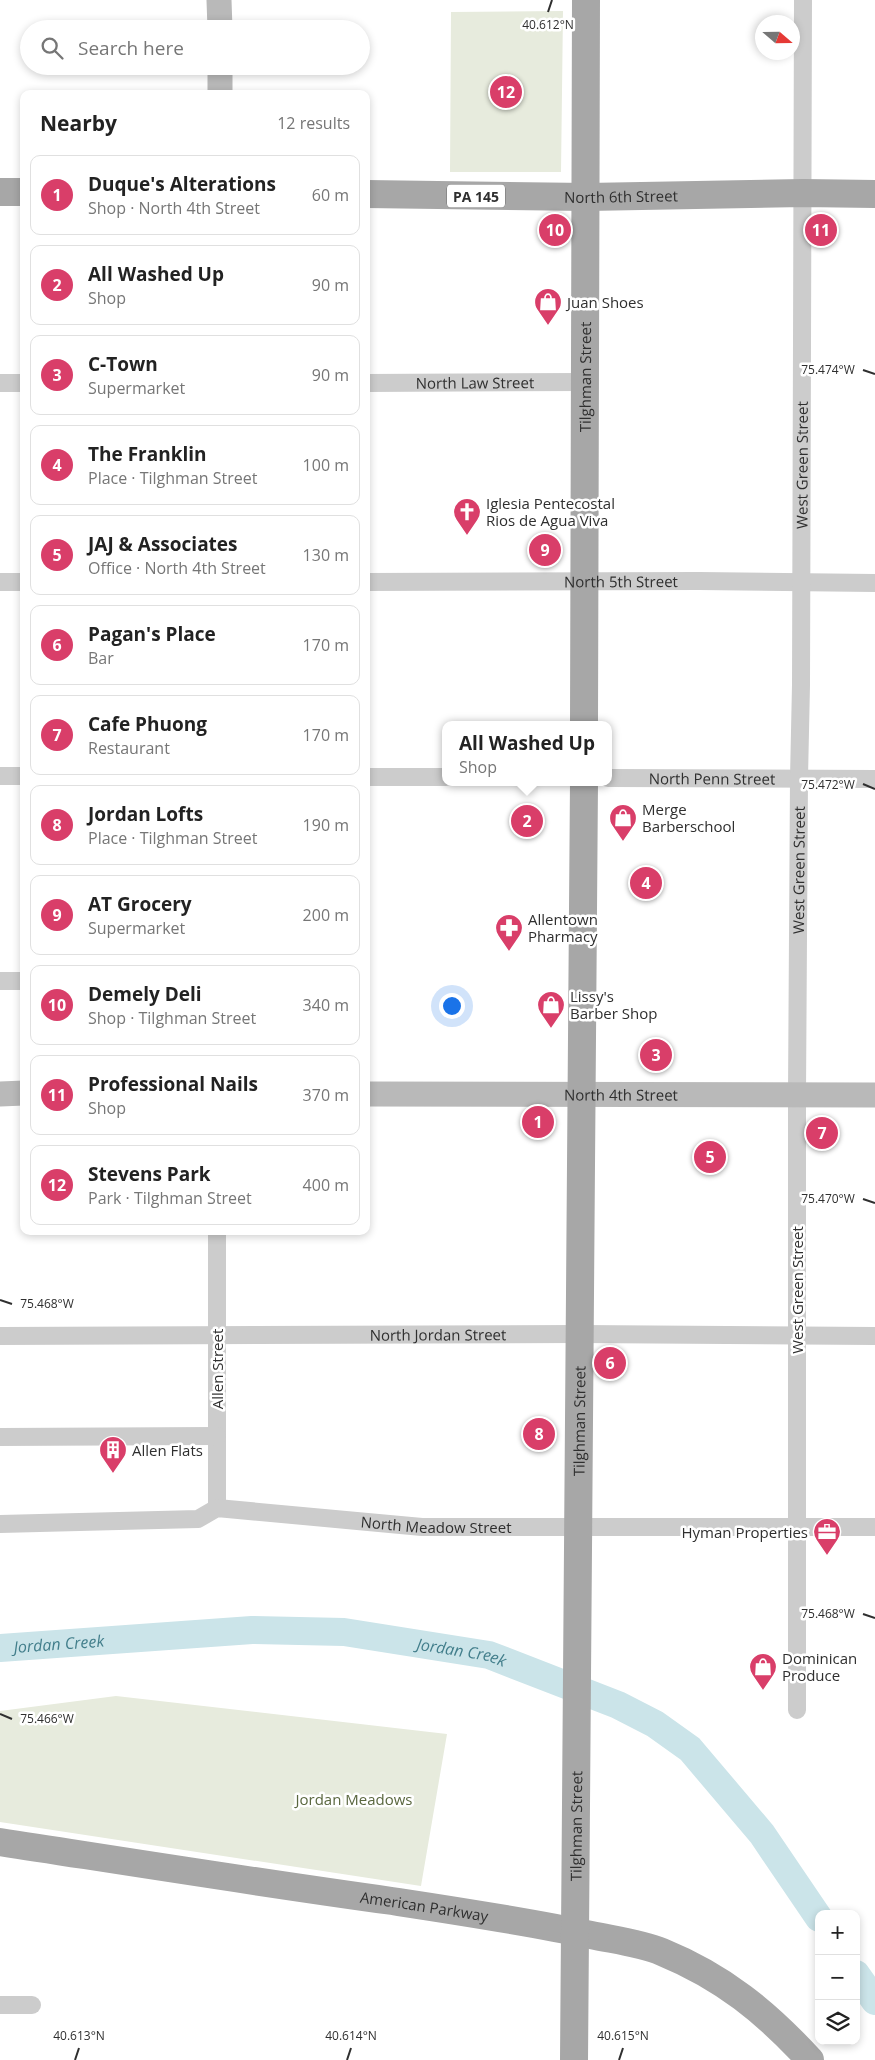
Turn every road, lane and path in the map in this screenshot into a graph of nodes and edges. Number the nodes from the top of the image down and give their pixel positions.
1 (219, 0) edge
2 (586, 0) edge
3 (803, 0) edge
4 (220, 20) edge
5 (220, 75) edge
6 (220, 90) edge
7 (0, 192) edge
8 (20, 192) edge
9 (803, 193) junction
10 (370, 194) edge
11 (875, 194) edge
12 (586, 197) junction
13 (584, 382) junction
14 (0, 383) edge
15 (20, 383) edge
16 (370, 383) edge
17 (0, 582) edge
18 (20, 582) edge
19 (370, 582) edge
20 (584, 582) junction
21 (802, 582) junction
22 (875, 583) edge
23 (584, 721) edge
24 (0, 776) edge
25 (20, 776) edge
26 (370, 777) edge
27 (442, 777) edge
28 (612, 778) edge
29 (798, 778) junction
30 (875, 779) edge
31 (584, 786) edge
32 (0, 981) edge
33 (20, 981) edge
34 (0, 1094) edge
35 (20, 1094) edge
36 (370, 1094) edge
37 (582, 1094) junction
38 (797, 1094) junction
39 (875, 1094) edge
40 (217, 1235) edge
41 (580, 1334) junction
42 (0, 1336) edge
43 (217, 1336) junction
44 (797, 1336) junction
45 (875, 1336) edge
46 (217, 1436) junction
47 (0, 1437) edge
48 (217, 1508) junction
49 (0, 1524) edge
50 (796, 1527) junction
51 (875, 1527) edge
52 (797, 1710) dead end
53 (0, 1842) edge
54 (0, 2005) edge
55 (32, 2005) dead end
56 (574, 2060) edge
57 (810, 2060) edge

1 - 4 street
2 - 12 main road, Tilghman Street
3 - 9 street, West Green Street
5 - 6 street
7 - 8 main road
9 - 11 main road, North 6th Street / PA 145
9 - 12 main road, North 6th Street / PA 145
9 - 21 street, West Green Street
10 - 12 main road, North 6th Street / PA 145
12 - 13 main road, Tilghman Street
13 - 16 street, North Law Street
13 - 20 main road, Tilghman Street
14 - 15 street
17 - 18 street
19 - 20 street, North 5th Street
20 - 21 street, North 5th Street
20 - 23 main road, Tilghman Street
21 - 22 street, North 5th Street
21 - 29 street, West Green Street
24 - 25 street
26 - 27 street
28 - 29 street, North Penn Street
29 - 30 street, North Penn Street
29 - 38 street, West Green Street
31 - 37 main road, Tilghman Street
32 - 33 street
34 - 35 street
36 - 37 street, North 4th Street
37 - 38 street, North 4th Street
37 - 41 main road, Tilghman Street
38 - 39 street, North 4th Street
38 - 44 street, West Green Street
40 - 43 street, Allen Street
41 - 43 street, North Jordan Street
41 - 44 street, North Jordan Street
41 - 56 main road, Tilghman Street
42 - 43 street, North Jordan Street
43 - 46 street, Allen Street
44 - 45 street, North Jordan Street
44 - 50 street, West Green Street
46 - 47 street
46 - 48 street, Allen Street
48 - 49 street
48 - 50 street, North Meadow Street
50 - 51 street, North Meadow Street
50 - 52 street, West Green Street
53 - 57 main road, American Parkway
54 - 55 street

